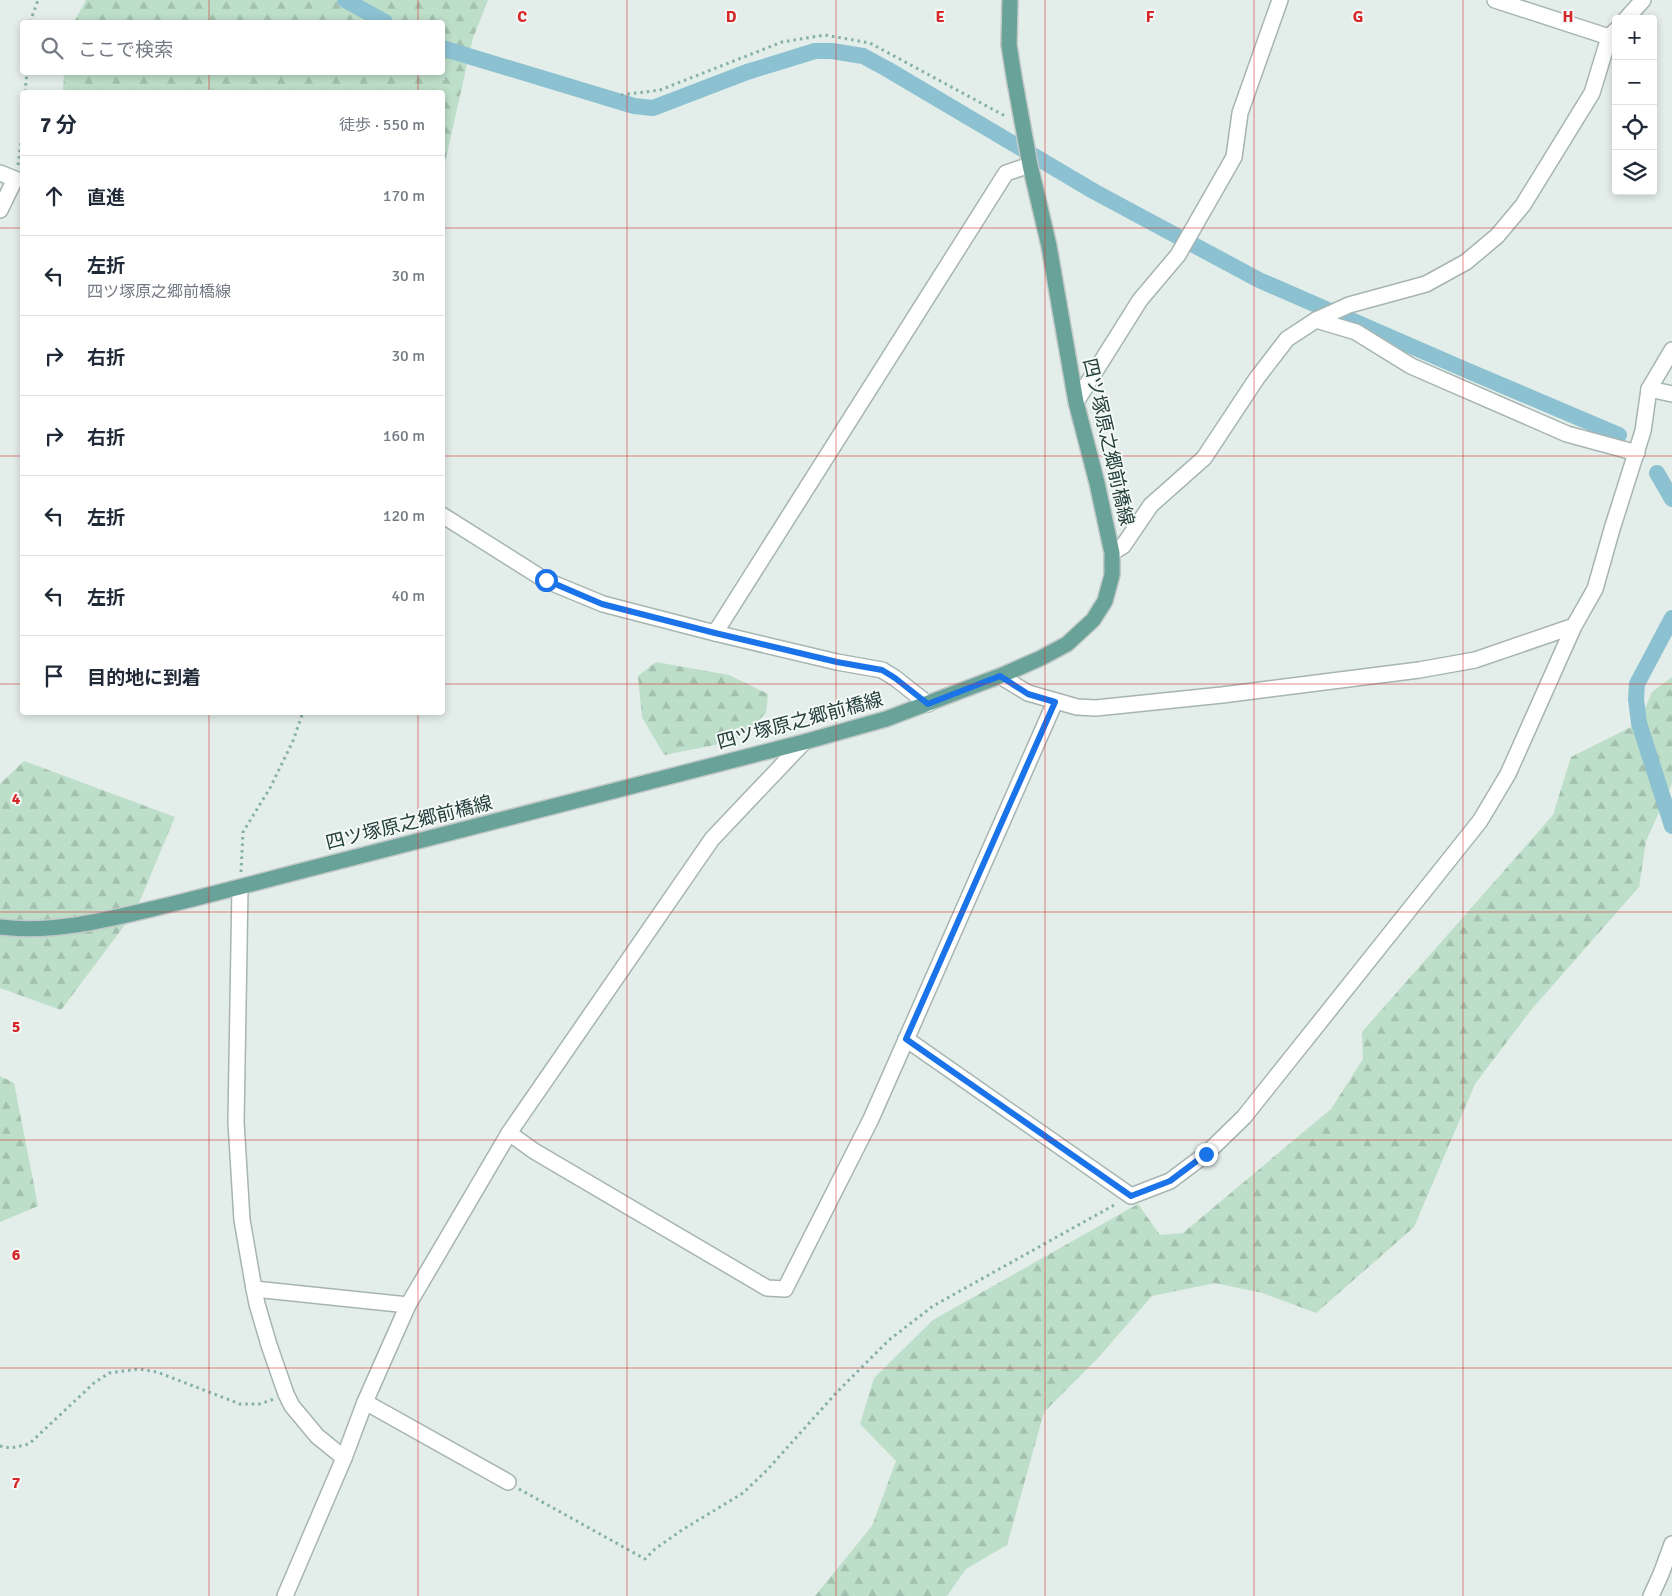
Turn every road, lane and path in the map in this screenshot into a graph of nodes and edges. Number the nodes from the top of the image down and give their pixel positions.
1 (38, 0) edge
2 (1010, 0) edge
3 (1280, 0) edge
4 (1495, 0) edge
5 (1643, 0) edge
6 (1630, 15) edge
7 (31, 20) edge
8 (1612, 34) edge
9 (27, 75) edge
10 (25, 90) edge
11 (621, 95) dead end
12 (1025, 133) junction
13 (20, 147) edge
14 (1030, 162) junction
15 (0, 173) edge
16 (15, 180) junction
17 (0, 210) edge
18 (1316, 320) junction
19 (1672, 350) edge
20 (1649, 389) junction
21 (1672, 394) edge
22 (1076, 402) junction
23 (1637, 453) junction
24 (445, 517) edge
25 (1112, 553) junction
26 (1574, 626) junction
27 (715, 633) junction
28 (1000, 676) junction
29 (1055, 702) junction
30 (928, 704) junction
31 (303, 715) edge
32 (804, 742) junction
33 (240, 887) junction
34 (0, 927) edge
35 (906, 1039) junction
36 (509, 1133) junction
37 (1131, 1196) junction
38 (254, 1289) junction
39 (408, 1305) junction
40 (286, 1394) junction
41 (365, 1402) junction
42 (0, 1446) edge
43 (344, 1458) junction
44 (508, 1482) joint
45 (1672, 1544) edge
46 (285, 1596) edge
47 (1651, 1596) edge

1 - 7 path
2 - 12 main road, 四ツ塚原之郷前橋線
3 - 22 street
4 - 8 street
5 - 6 street
8 - 18 street
9 - 10 path
11 - 12 path
12 - 14 main road, 四ツ塚原之郷前橋線
13 - 16 path
14 - 22 main road, 四ツ塚原之郷前橋線
14 - 27 street
15 - 16 street
16 - 17 street
18 - 23 street
18 - 25 street
19 - 20 street
20 - 21 street
20 - 23 street
22 - 25 main road, 四ツ塚原之郷前橋線
23 - 26 street
24 - 27 street
25 - 28 main road, 四ツ塚原之郷前橋線
26 - 29 street
26 - 37 street
27 - 30 street
28 - 29 street
28 - 30 main road, 四ツ塚原之郷前橋線
29 - 35 street
30 - 32 main road, 四ツ塚原之郷前橋線
31 - 33 path
32 - 33 main road, 四ツ塚原之郷前橋線
32 - 36 street
33 - 34 main road, 四ツ塚原之郷前橋線
33 - 38 street
35 - 36 street
35 - 37 street
36 - 39 street
37 - 44 path
38 - 39 street
38 - 40 street
39 - 41 street
40 - 42 path
40 - 43 street
41 - 43 street
41 - 44 street
43 - 46 street
45 - 47 street

